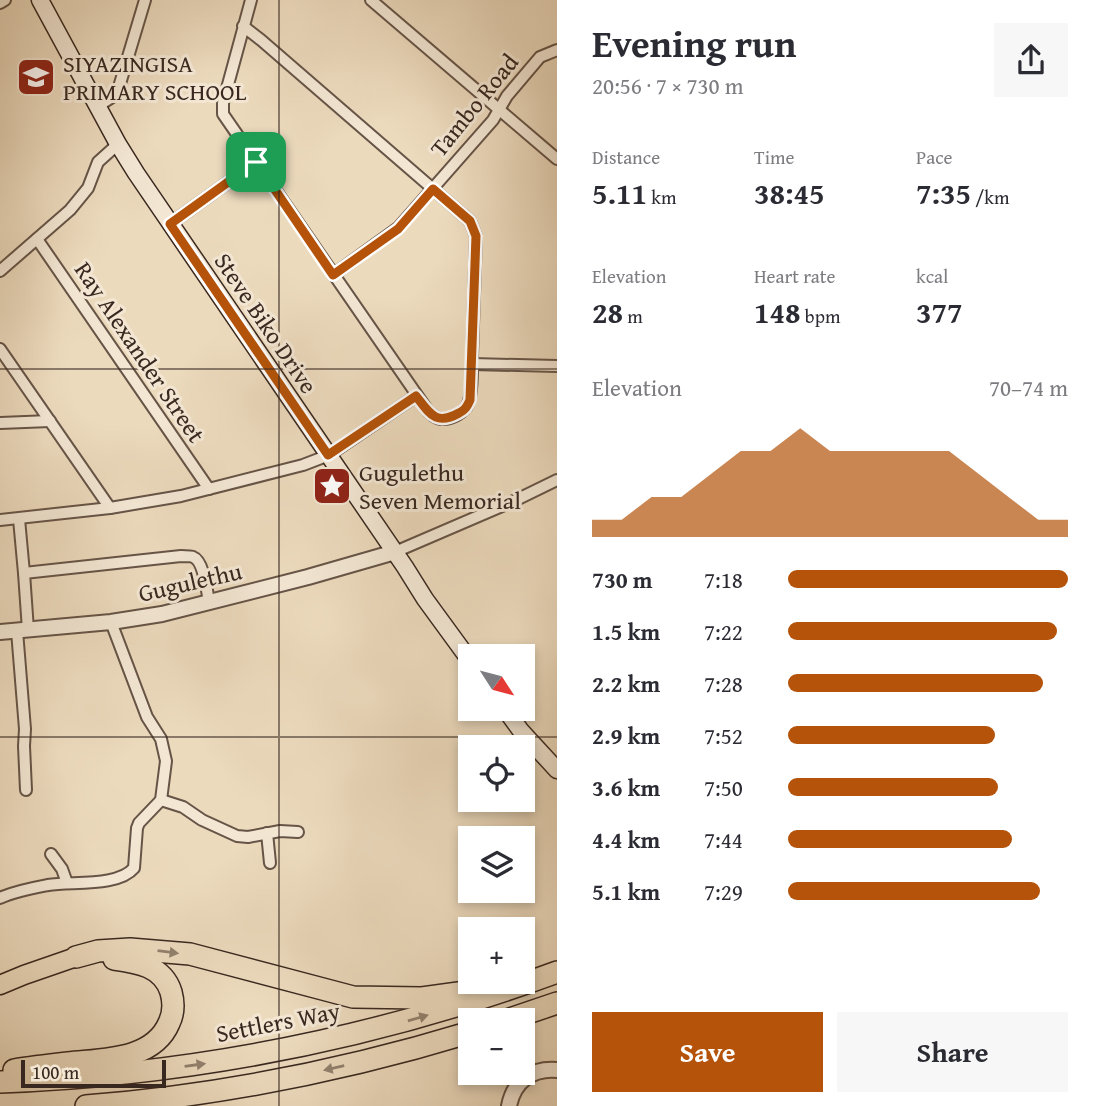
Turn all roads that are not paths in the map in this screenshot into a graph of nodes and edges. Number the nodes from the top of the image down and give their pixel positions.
1 (5, 0) edge
2 (40, 0) edge
3 (145, 0) edge
4 (251, 0) edge
5 (371, 0) edge
6 (0, 3) edge
7 (243, 26) junction
8 (557, 50) edge
9 (98, 106) junction
10 (498, 110) junction
11 (118, 144) junction
12 (557, 159) edge
13 (256, 162) junction
14 (433, 189) junction
15 (170, 224) junction
16 (37, 239) junction
17 (0, 271) edge
18 (333, 275) junction
19 (0, 349) edge
20 (472, 364) junction
21 (557, 366) edge
22 (416, 396) junction
23 (50, 421) junction
24 (0, 423) edge
25 (328, 455) junction
26 (557, 480) edge
27 (209, 489) junction
28 (110, 508) junction
29 (19, 519) junction
30 (0, 520) edge
31 (391, 554) junction
32 (24, 572) junction
33 (209, 602) junction
34 (111, 622) junction
35 (22, 630) junction
36 (0, 632) edge
37 (458, 644) edge
38 (514, 721) edge
39 (555, 763) edge
40 (26, 790) dead end
41 (161, 800) junction
42 (267, 832) junction
43 (298, 832) dead end
44 (51, 854) dead end
45 (270, 863) dead end
46 (67, 883) junction
47 (0, 898) edge
48 (76, 957) junction
49 (557, 964) edge
50 (535, 972) edge
51 (557, 972) edge
52 (0, 985) edge
53 (458, 993) edge
54 (557, 1003) edge
55 (535, 1010) edge
56 (458, 1036) edge
57 (557, 1070) edge
58 (0, 1072) edge
59 (0, 1082) edge
60 (197, 1093) junction
61 (86, 1106) edge
62 (133, 1106) edge
63 (509, 1106) edge

1 - 6 street
2 - 9 main road, Steve Biko Drive
3 - 9 street
4 - 7 street
5 - 10 street
7 - 13 street
7 - 14 street
8 - 10 street, Tambo Road
9 - 11 main road, Steve Biko Drive
10 - 12 street
10 - 14 street, Tambo Road
11 - 15 main road, Steve Biko Drive
11 - 16 street
13 - 15 street
13 - 18 street
14 - 18 street, Tambo Road
14 - 20 street
15 - 25 main road, Steve Biko Drive
16 - 17 street
16 - 27 street, Ray Alexander Street
18 - 22 street
19 - 23 street
20 - 21 street
20 - 22 street
22 - 25 street
23 - 24 street
23 - 28 street
25 - 27 street
25 - 31 main road, Steve Biko Drive
26 - 31 street
27 - 28 street
28 - 29 street
29 - 30 street
29 - 32 street
31 - 33 street, Gugulethu
31 - 37 main road, Steve Biko Drive
32 - 33 street
32 - 35 street
33 - 34 street, Gugulethu
34 - 35 street, Gugulethu
34 - 41 street
35 - 36 street, Gugulethu
35 - 40 street
38 - 39 main road
41 - 42 street
41 - 46 street
42 - 43 street
42 - 45 street
44 - 46 street
46 - 47 street
48 - 52 main road
48 -> 53 highway
48 - 58 highway
49 - 50 highway
59 -> 51 highway, Settlers Way
54 - 55 highway
56 -> 60 highway
57 - 63 street
60 - 61 highway
60 - 62 highway

